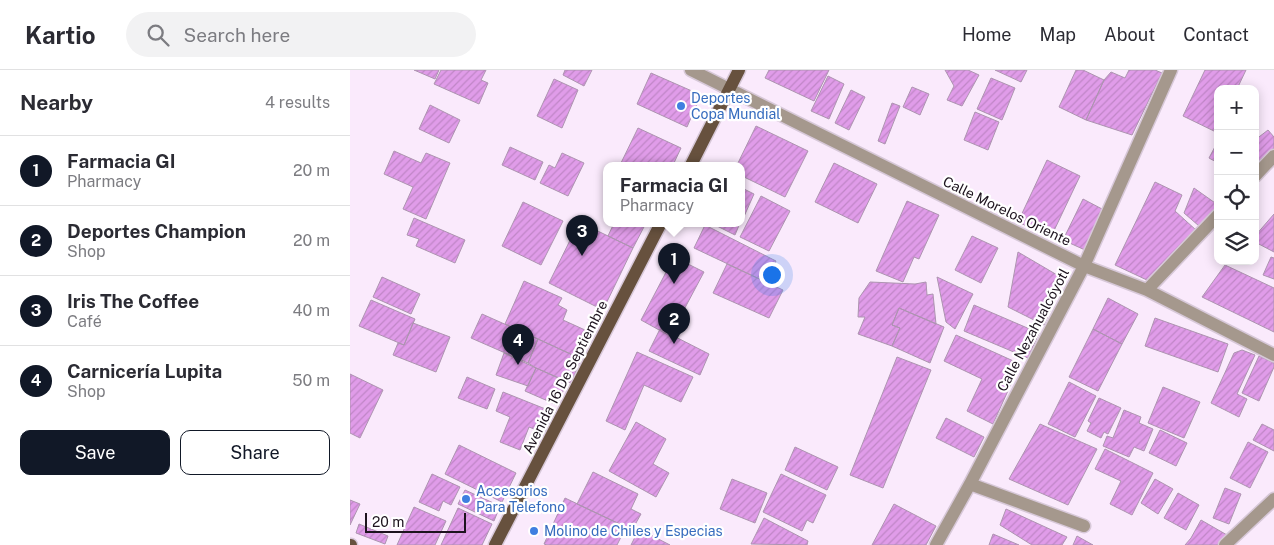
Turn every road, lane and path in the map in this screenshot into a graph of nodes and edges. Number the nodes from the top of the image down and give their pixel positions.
1 (691, 70) edge
2 (739, 70) edge
3 (1171, 70) edge
4 (730, 89) junction
5 (1274, 156) edge
6 (692, 162) edge
7 (1256, 175) edge
8 (1214, 219) edge
9 (659, 227) edge
10 (1084, 266) junction
11 (1147, 290) junction
12 (1274, 355) edge
13 (970, 484) junction
14 (1274, 499) edge
15 (1084, 526) dead end
16 (495, 545) edge
17 (936, 545) edge
18 (1225, 545) edge

1 - 4 street, Calle Morelos Oriente
2 - 4 main road
3 - 10 street, Calle Nezahualcóyotl
4 - 6 main road
4 - 10 street, Calle Morelos Oriente
5 - 7 street
8 - 11 street
9 - 16 main road, Avenida 16 De Septiembre
10 - 11 street, Calle Morelos Oriente
10 - 13 street, Calle Nezahualcóyotl
11 - 12 street, Calle Morelos Oriente
13 - 15 street
13 - 17 street, Calle Nezahualcóyotl
14 - 18 street

